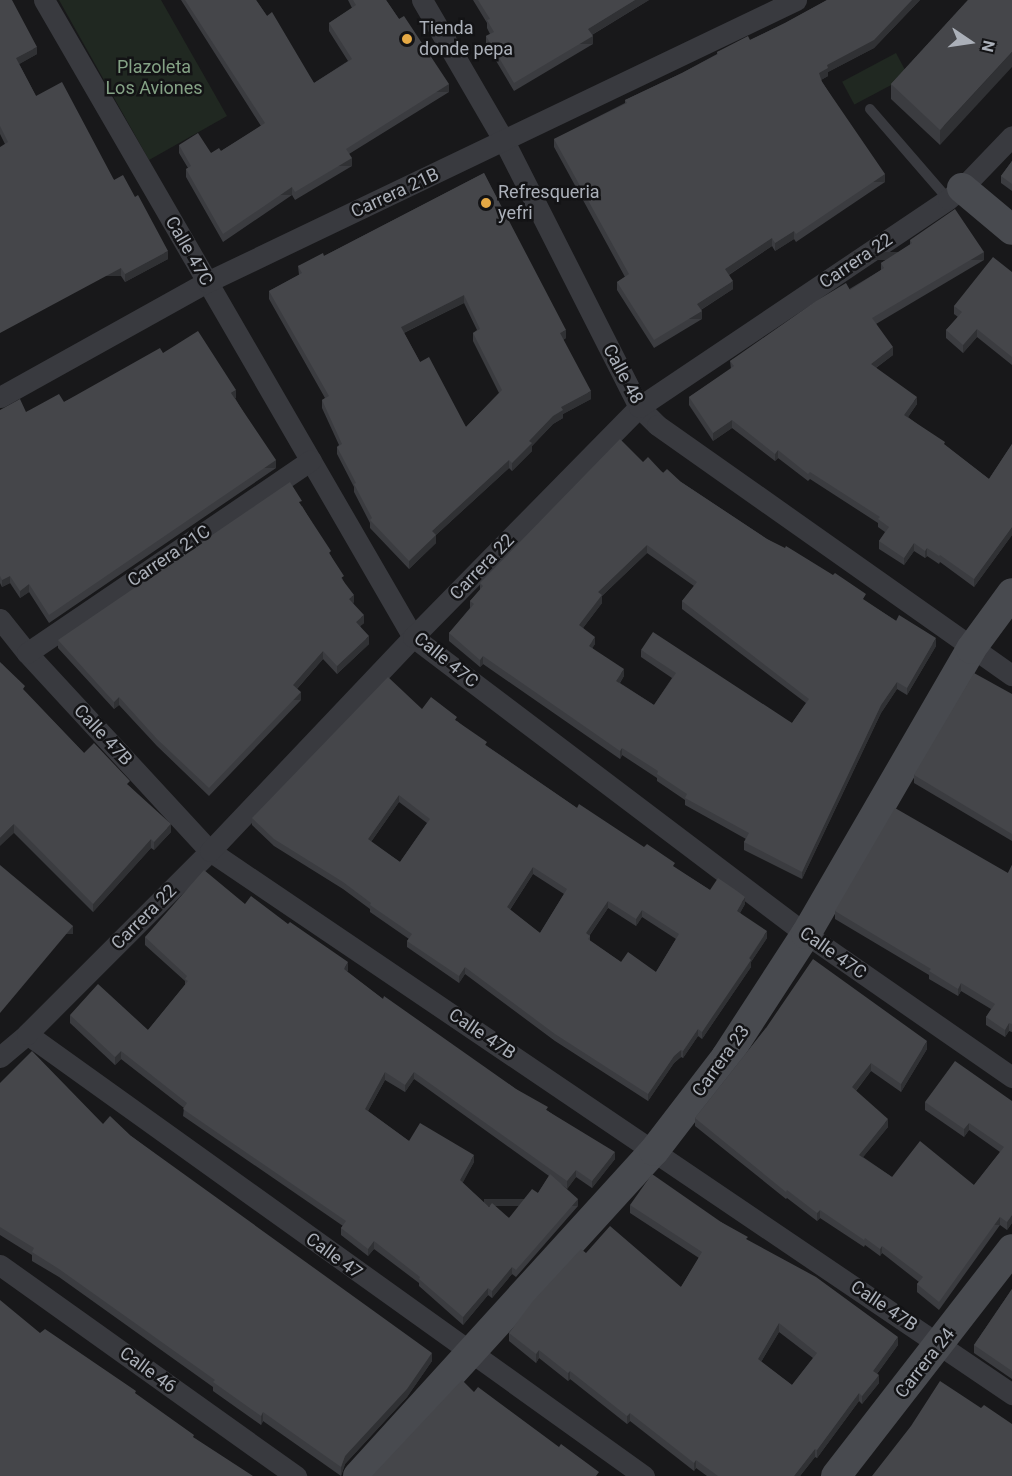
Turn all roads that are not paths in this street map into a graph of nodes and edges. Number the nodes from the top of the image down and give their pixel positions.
1 (44, 0) edge
2 (422, 0) edge
3 (796, 0) edge
4 (870, 109) dead end
5 (1012, 136) edge
6 (504, 141) junction
7 (955, 194) junction
8 (1012, 230) edge
9 (207, 282) junction
10 (0, 397) edge
11 (639, 407) junction
12 (311, 460) junction
13 (1012, 593) edge
14 (0, 619) edge
15 (414, 637) junction
16 (971, 649) junction
17 (27, 652) junction
18 (1012, 675) edge
19 (210, 851) junction
20 (806, 934) junction
21 (27, 1034) junction
22 (0, 1057) edge
23 (1012, 1077) edge
24 (654, 1151) junction
25 (1012, 1249) edge
26 (0, 1265) edge
27 (940, 1344) junction
28 (469, 1353) junction
29 (1012, 1394) edge
30 (296, 1476) edge
31 (357, 1476) edge
32 (644, 1476) edge
33 (836, 1476) edge

1 - 9 street, Calle 47C
2 - 6 street, Calle 48
3 - 6 street, Carrera 21B
4 - 7 lane
5 - 7 street, Carrera 22
6 - 9 street, Carrera 21B
6 - 11 street, Calle 48
7 - 8 street
7 - 11 street, Carrera 22
9 - 10 street, Carrera 21B
9 - 12 street, Calle 47C
11 - 15 street, Carrera 22
11 - 16 street, Calle 48
12 - 15 street, Calle 47C
12 - 17 street, Carrera 21C
13 - 16 street, Carrera 23
14 - 17 street, Calle 47B
15 - 19 street, Carrera 22
15 - 20 street, Calle 47C
16 - 18 street, Calle 48
16 - 20 street, Carrera 23
17 - 19 street, Calle 47B
19 - 21 street, Carrera 22
19 - 24 street, Calle 47B
20 - 23 street, Calle 47C
20 - 24 street, Carrera 23
21 - 22 street, Carrera 22
21 - 28 street, Calle 47
24 - 27 street, Calle 47B
24 - 28 street, Carrera 23
25 - 27 street, Carrera 24
26 - 30 street, Calle 46
27 - 29 street, Calle 47B
27 - 33 street, Carrera 24
28 - 31 street, Carrera 23
28 - 32 street, Calle 47

